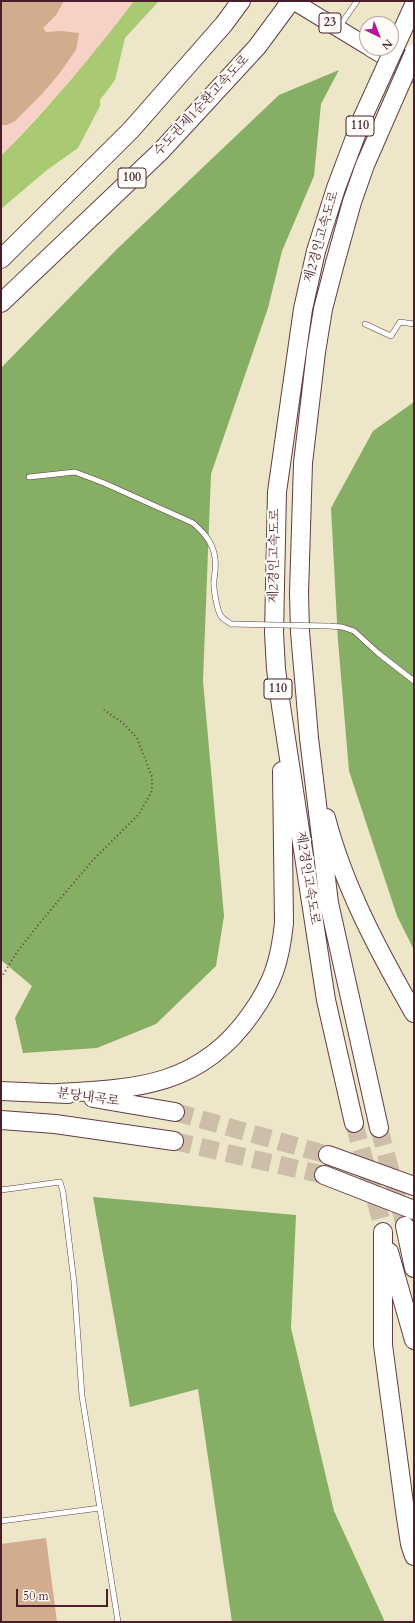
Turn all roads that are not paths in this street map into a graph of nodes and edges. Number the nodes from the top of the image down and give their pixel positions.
1 (241, 1) edge
2 (292, 1) edge
3 (357, 1) edge
4 (414, 5) edge
5 (338, 28) junction
6 (359, 41) edge
7 (414, 53) edge
8 (384, 56) edge
9 (414, 74) edge
10 (1, 258) edge
11 (1, 303) edge
12 (365, 324) dead end
13 (414, 324) edge
14 (29, 477) dead end
15 (414, 681) edge
16 (281, 706) junction
17 (309, 738) junction
18 (414, 1013) edge
19 (1, 1091) edge
20 (56, 1093) junction
21 (175, 1112) tunnel mouth
22 (1, 1120) edge
23 (354, 1123) tunnel mouth
24 (379, 1128) tunnel mouth
25 (174, 1141) tunnel mouth
26 (328, 1155) tunnel mouth
27 (324, 1175) tunnel mouth
28 (414, 1186) edge
29 (1, 1190) edge
30 (414, 1210) edge
31 (405, 1226) tunnel mouth
32 (414, 1268) edge
33 (414, 1340) edge
34 (100, 1508) junction
35 (1, 1521) edge
36 (414, 1556) edge
37 (118, 1622) edge

1 - 10 highway, 100
2 - 5 main road, 23
2 - 11 highway, 수도권제1순환고속도로 / 100
3 - 5 lane
4 - 16 highway, 제2경인고속도로 / 110, bridge
5 - 6 main road, 23
7 - 17 highway, 제2경인고속도로 / 110, bridge
8 - 9 main road
12 - 13 lane
14 - 15 lane, bridge
16 - 20 highway
16 - 23 highway, 제2경인고속도로 / 110
17 - 18 highway
17 - 24 highway, 제2경인고속도로 / 110
19 - 20 highway, 분당내곡로
20 - 21 highway, 분당내곡로
22 - 25 highway
26 - 28 highway
27 - 30 highway
29 - 34 lane
31 - 32 highway
33 - 36 highway
34 - 35 lane
34 - 37 lane

